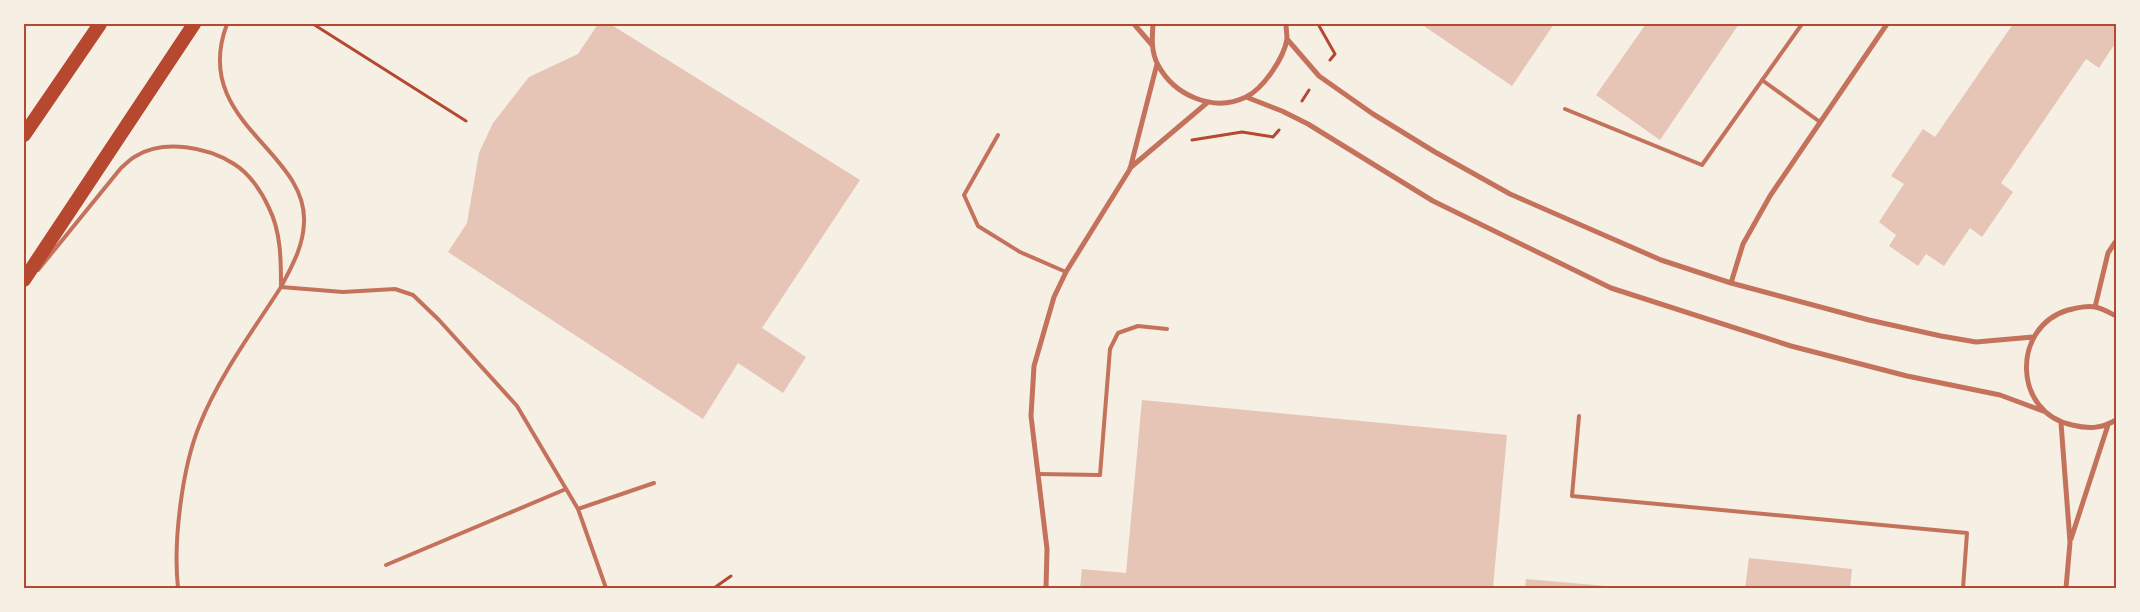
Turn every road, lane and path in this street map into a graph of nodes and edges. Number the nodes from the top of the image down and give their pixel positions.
1 (100, 24) edge
2 (194, 24) edge
3 (227, 24) edge
4 (254, 24) edge
5 (273, 24) edge
6 (313, 24) edge
7 (1134, 24) edge
8 (1153, 24) edge
9 (1286, 24) edge
10 (1802, 24) edge
11 (1887, 24) edge
12 (1287, 39) junction
13 (1152, 45) junction
14 (1157, 64) junction
15 (1762, 80) junction
16 (1246, 97) junction
17 (1208, 102) junction
18 (1565, 109) dead end
19 (466, 121) dead end
20 (1820, 122) junction
21 (24, 135) edge
22 (998, 135) dead end
23 (1130, 169) junction
24 (2116, 241) edge
25 (1066, 272) junction
26 (24, 280) edge
27 (1731, 283) junction
28 (281, 286) junction
29 (24, 288) edge
30 (2095, 307) junction
31 (2116, 316) edge
32 (1167, 329) dead end
33 (2033, 337) junction
34 (2043, 411) junction
35 (1578, 416) dead end
36 (2116, 420) edge
37 (2060, 423) junction
38 (2108, 425) junction
39 (1038, 474) junction
40 (654, 483) dead end
41 (566, 489) junction
42 (578, 510) junction
43 (2070, 542) junction
44 (386, 564) dead end
45 (731, 576) dead end
46 (178, 588) edge
47 (606, 588) edge
48 (714, 588) edge
49 (1046, 588) edge
50 (1964, 588) edge
51 (2066, 588) edge

1 - 21 highway
2 - 26 highway
3 - 28 lane
4 - 5 path
6 - 19 path
7 - 13 street
8 - 13 street
9 - 12 street
10 - 15 lane
11 - 20 street
12 - 16 street
12 - 27 street
13 - 14 street
14 - 17 street
14 - 23 street
15 - 18 lane
15 - 20 lane
16 - 17 street
16 - 34 street
17 - 23 street
20 - 27 street
22 - 25 lane
23 - 25 street
24 - 30 street
25 - 39 street
27 - 33 street
28 - 29 lane
28 - 41 lane
28 - 46 lane
30 - 31 street
30 - 33 street
32 - 39 lane
33 - 34 street
34 - 37 street
35 - 50 lane
36 - 38 street
37 - 38 street
37 - 43 street
38 - 43 street
39 - 49 street
40 - 42 lane
41 - 42 lane
41 - 44 lane
42 - 47 lane
43 - 51 street
45 - 48 path

